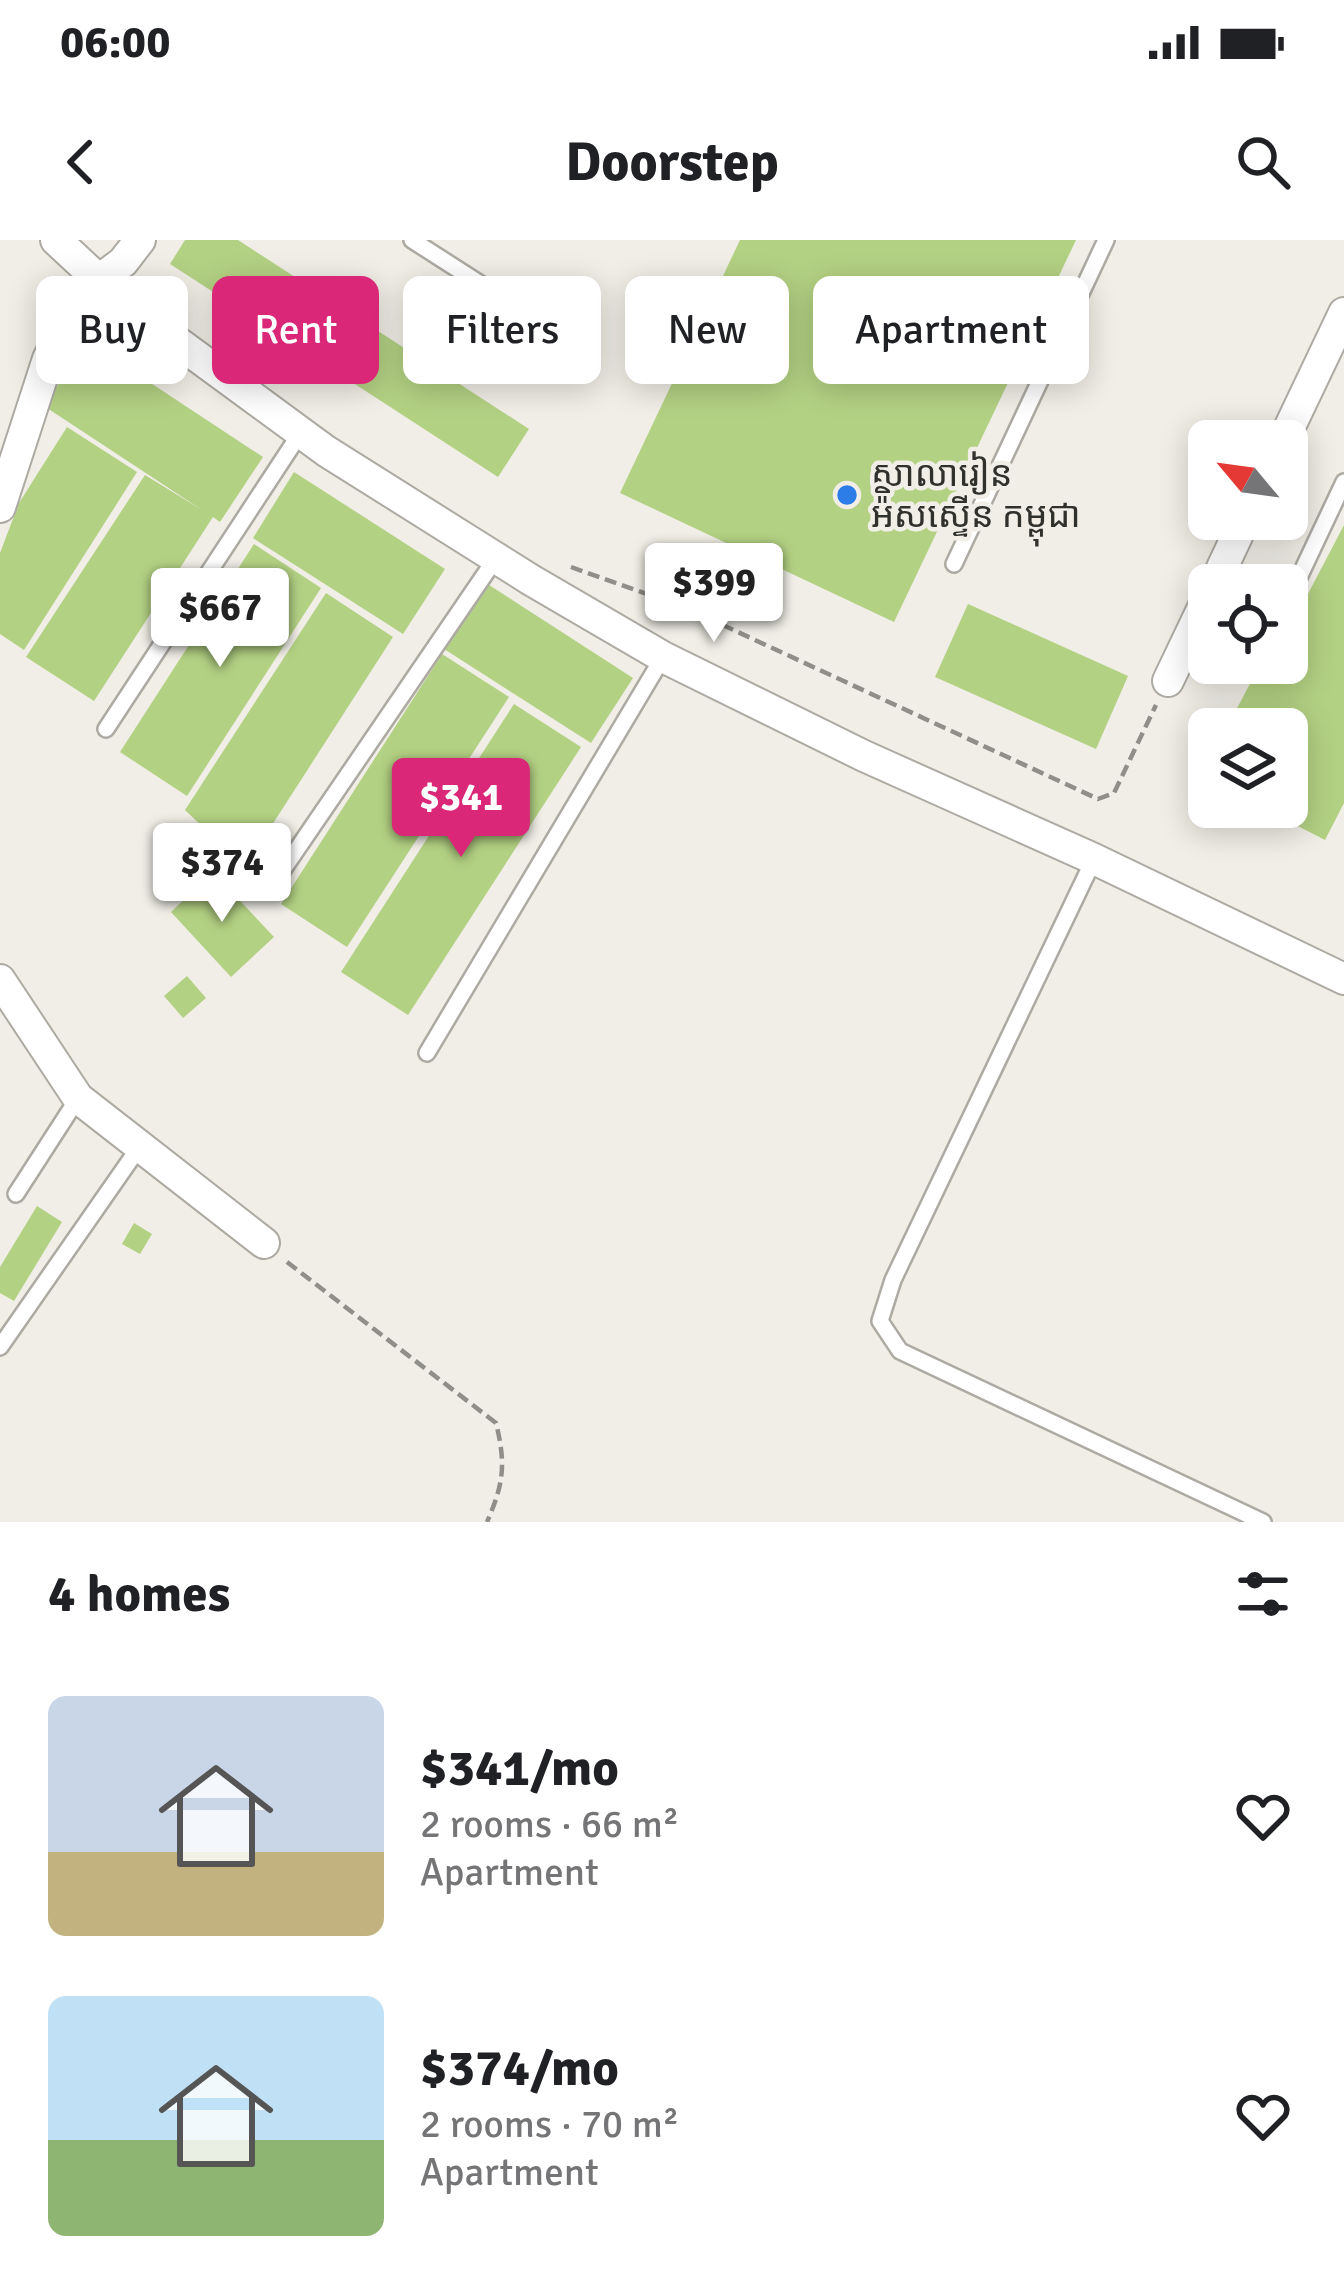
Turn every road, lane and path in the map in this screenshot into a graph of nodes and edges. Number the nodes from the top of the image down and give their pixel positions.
1 (56, 240) edge
2 (140, 240) edge
3 (412, 240) edge
4 (1106, 240) edge
5 (95, 276) edge
6 (104, 276) edge
7 (468, 276) edge
8 (1344, 313) edge
9 (188, 350) edge
10 (39, 384) edge
11 (1293, 420) edge
12 (301, 432) junction
13 (1344, 482) edge
14 (0, 506) edge
15 (496, 558) junction
16 (553, 561) dead end
17 (954, 564) dead end
18 (1305, 564) edge
19 (1188, 639) edge
20 (662, 657) junction
21 (1168, 681) joint
22 (106, 729) dead end
23 (1094, 859) junction
24 (278, 877) dead end
25 (1344, 979) edge
26 (0, 980) edge
27 (427, 1053) dead end
28 (78, 1097) junction
29 (140, 1146) junction
30 (16, 1194) dead end
31 (264, 1244) joint
32 (0, 1347) edge
33 (487, 1522) edge
34 (1263, 1522) edge

1 - 5 street
2 - 6 street
3 - 7 lane
4 - 17 lane
8 - 11 street
9 - 12 street
10 - 14 street
12 - 15 street
12 - 22 lane
13 - 18 lane
15 - 20 street
15 - 24 lane
16 - 21 path
19 - 21 street
20 - 23 street
20 - 27 lane
23 - 25 street
23 - 34 lane
26 - 28 street
28 - 29 street
28 - 30 lane
29 - 31 street
29 - 32 lane
31 - 33 path

